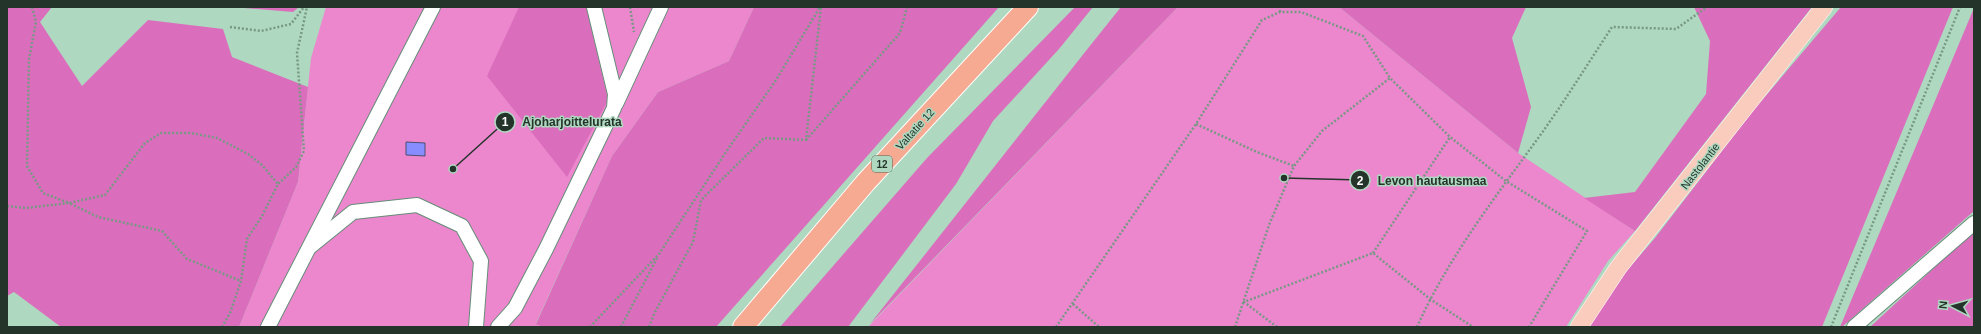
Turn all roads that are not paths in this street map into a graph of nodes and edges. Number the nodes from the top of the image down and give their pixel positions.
1 (433, 7) edge
2 (594, 7) edge
3 (660, 7) edge
4 (1028, 7) edge
5 (1824, 7) edge
6 (614, 108) junction
7 (1974, 223) edge
8 (306, 250) junction
9 (268, 327) edge
10 (476, 327) edge
11 (498, 327) edge
12 (743, 327) edge
13 (1579, 327) edge
14 (1854, 327) edge

1 - 8 lane
2 - 6 lane
3 - 6 lane
4 - 12 highway, Valtatie 12 / 12
5 - 13 main road, Nastolantie
6 - 11 lane
7 - 14 lane
8 - 9 lane
8 - 10 lane

